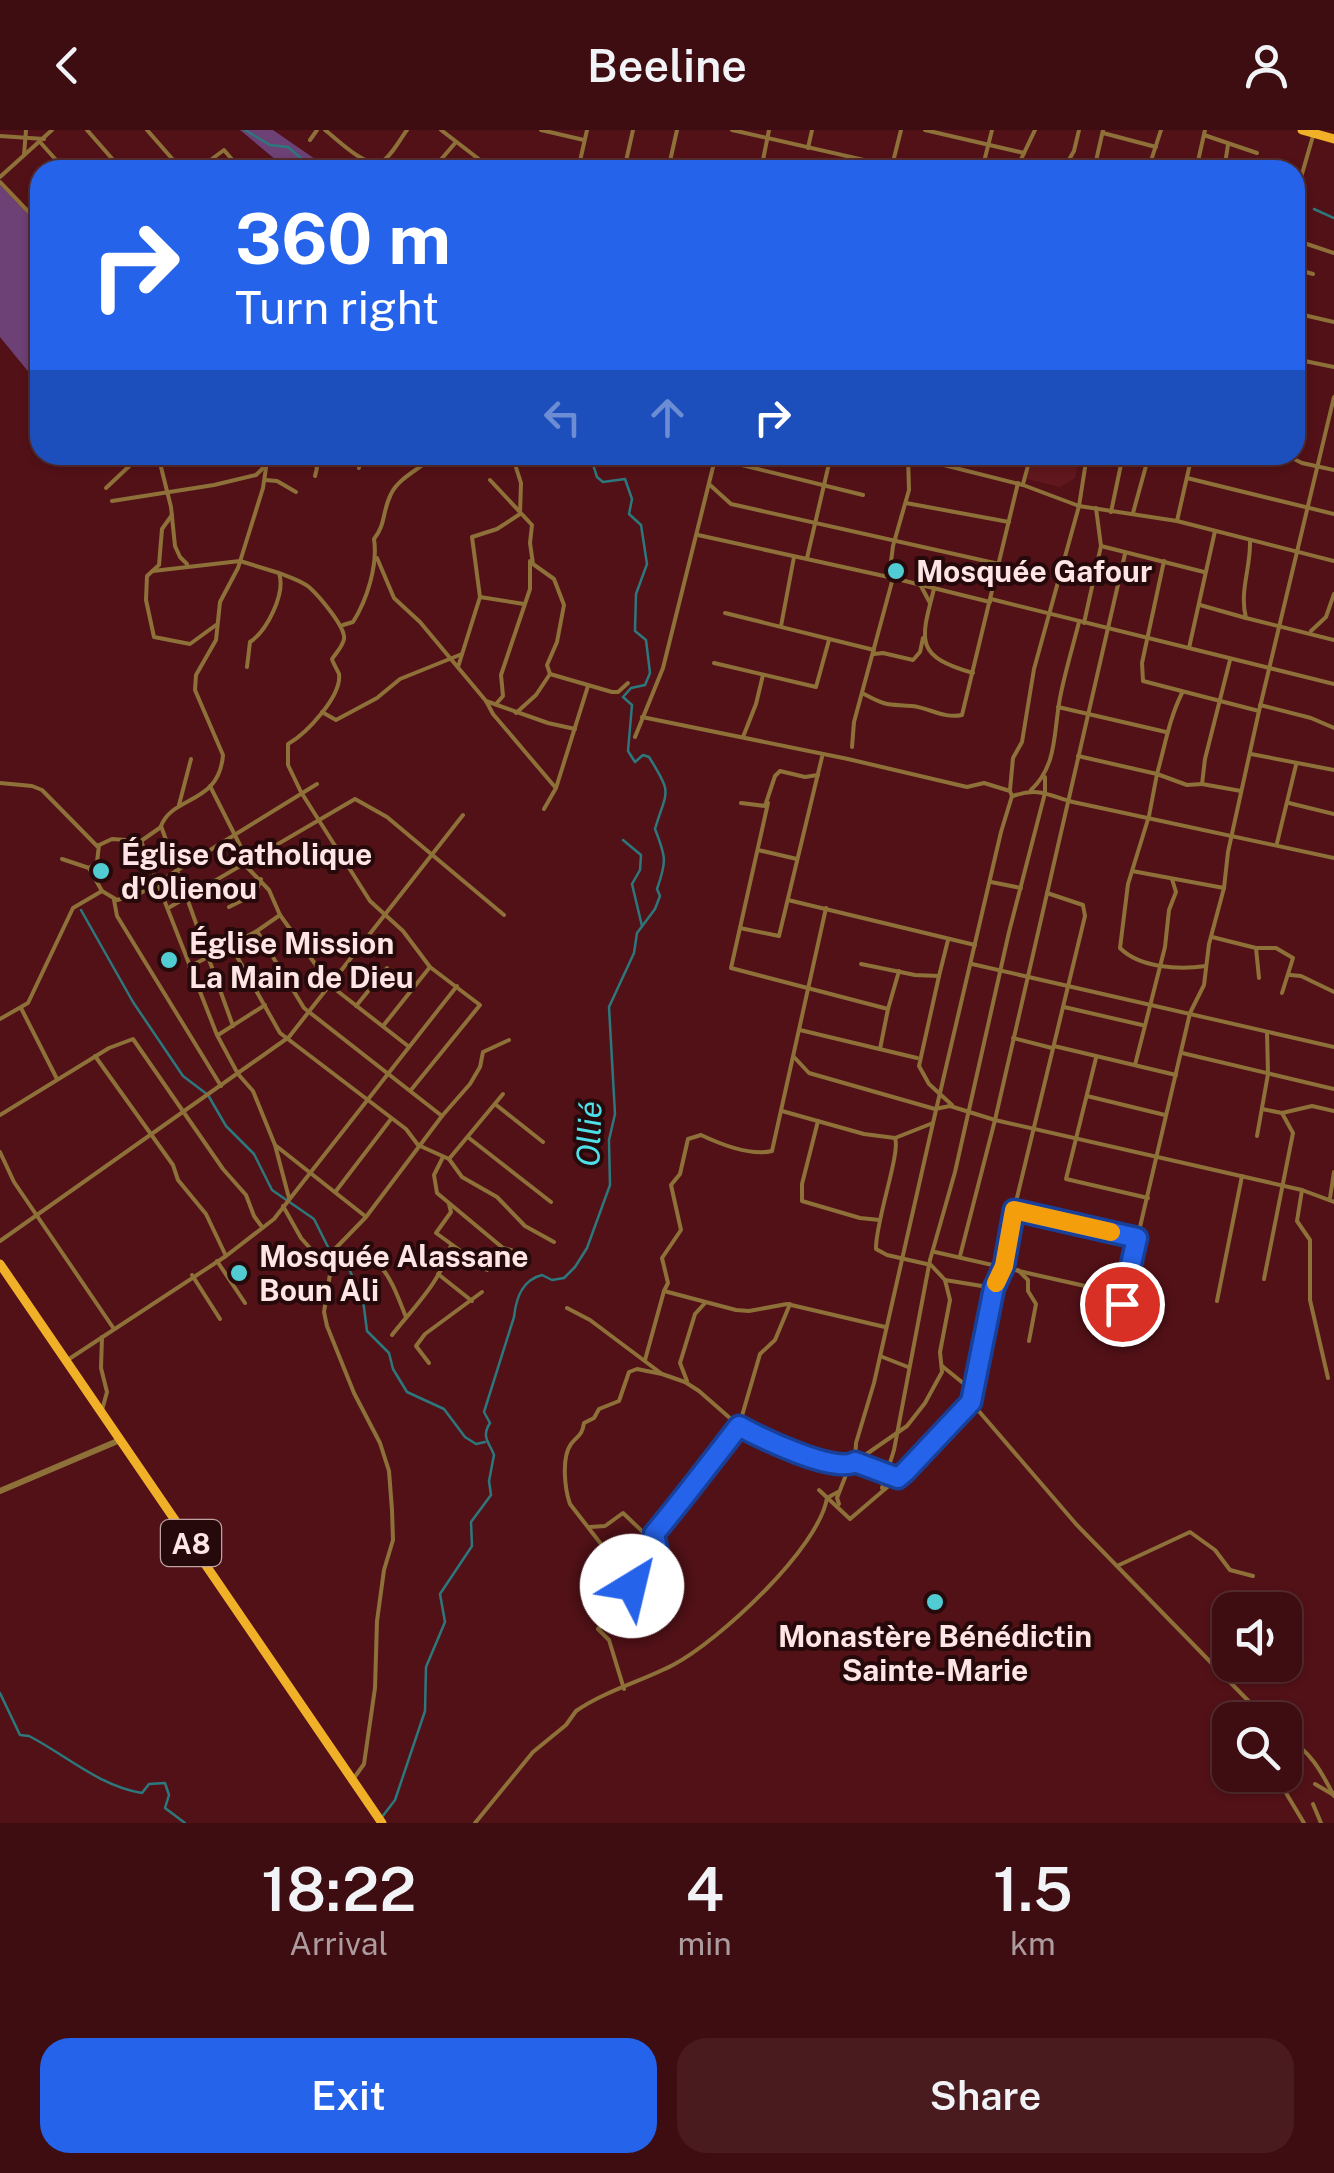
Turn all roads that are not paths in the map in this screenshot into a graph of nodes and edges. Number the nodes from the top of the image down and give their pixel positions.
1 (26, 130) edge
2 (52, 130) edge
3 (147, 130) edge
4 (317, 130) edge
5 (325, 130) edge
6 (441, 130) edge
7 (542, 130) edge
8 (586, 130) edge
9 (632, 130) edge
10 (677, 130) edge
11 (732, 130) edge
12 (769, 130) edge
13 (812, 130) edge
14 (901, 130) edge
15 (925, 130) edge
16 (992, 130) edge
17 (1035, 130) edge
18 (1079, 130) edge
19 (1161, 130) edge
20 (1302, 130) edge
21 (403, 131) edge
22 (1103, 131) edge
23 (92, 132) edge
24 (1205, 133) edge
25 (1314, 134) junction
26 (0, 136) edge
27 (26, 138) junction
28 (767, 138) junction
29 (1334, 139) edge
30 (310, 140) dead end
31 (584, 140) junction
32 (42, 141) junction
33 (456, 142) junction
34 (1228, 144) junction
35 (988, 146) junction
36 (1156, 146) junction
37 (808, 148) junction
38 (1024, 153) junction
39 (1257, 153) dead end
40 (24, 156) junction
41 (851, 157) junction
42 (57, 160) edge
43 (114, 160) edge
44 (173, 160) edge
45 (211, 160) edge
46 (233, 160) edge
47 (365, 160) edge
48 (384, 160) edge
49 (441, 160) edge
50 (480, 160) edge
51 (580, 160) edge
52 (626, 160) edge
53 (670, 160) edge
54 (764, 160) edge
55 (850, 160) edge
56 (862, 160) edge
57 (894, 160) edge
58 (984, 160) edge
59 (1021, 160) edge
60 (1069, 160) edge
61 (1094, 160) edge
62 (1151, 160) edge
63 (1198, 160) edge
64 (1226, 160) edge
65 (1305, 164) edge
66 (0, 180) edge
67 (30, 207) edge
68 (27, 210) junction
69 (30, 213) edge
70 (1305, 243) edge
71 (1334, 253) edge
72 (1305, 272) edge
73 (1314, 274) dead end
74 (1305, 315) edge
75 (1334, 322) edge
76 (1305, 361) edge
77 (1334, 368) edge
78 (1334, 397) edge
79 (1305, 463) edge
80 (130, 465) edge
81 (161, 465) edge
82 (265, 465) edge
83 (267, 465) edge
84 (315, 465) edge
85 (360, 465) edge
86 (422, 465) edge
87 (515, 465) edge
88 (714, 465) edge
89 (747, 465) edge
90 (829, 465) edge
91 (909, 465) edge
92 (944, 465) edge
93 (1027, 465) edge
94 (1085, 465) edge
95 (1121, 465) edge
96 (1146, 465) edge
97 (1190, 465) edge
98 (1316, 467) junction
99 (360, 468) dead end
100 (1334, 470) edge
101 (256, 474) junction
102 (315, 476) dead end
103 (1187, 478) junction
104 (264, 480) junction
105 (490, 480) dead end
106 (1020, 484) junction
107 (710, 485) junction
108 (824, 485) junction
109 (106, 488) dead end
110 (264, 488) junction
111 (168, 491) junction
112 (296, 492) dead end
113 (864, 494) dead end
114 (112, 501) dead end
115 (906, 503) junction
116 (1079, 506) junction
117 (1096, 508) junction
118 (1306, 508) junction
119 (1111, 512) junction
120 (1133, 512) junction
121 (520, 514) junction
122 (1334, 514) edge
123 (172, 515) junction
124 (816, 521) junction
125 (1177, 521) junction
126 (1009, 522) junction
127 (1215, 531) junction
128 (698, 535) junction
129 (1250, 540) junction
130 (895, 542) junction
131 (1101, 546) junction
132 (1296, 552) junction
133 (1125, 554) junction
134 (794, 556) junction
135 (530, 557) junction
136 (376, 558) junction
137 (807, 560) junction
138 (240, 561) junction
139 (1164, 561) junction
140 (1334, 561) edge
141 (999, 564) junction
142 (189, 566) junction
143 (153, 570) junction
144 (1204, 572) junction
145 (279, 573) junction
146 (891, 578) junction
147 (920, 586) junction
148 (934, 589) junction
149 (1334, 594) edge
150 (480, 597) junction
151 (990, 601) junction
152 (930, 603) junction
153 (524, 604) junction
154 (1200, 605) junction
155 (1332, 609) edge
156 (726, 613) dead end
157 (1048, 613) junction
158 (1246, 618) junction
159 (1081, 622) junction
160 (343, 625) junction
161 (216, 626) junction
162 (781, 626) junction
163 (1280, 626) junction
164 (1108, 629) junction
165 (1309, 632) junction
166 (923, 633) junction
167 (1148, 639) junction
168 (830, 640) junction
169 (1334, 640) edge
170 (1188, 648) junction
171 (873, 652) junction
172 (462, 654) junction
173 (450, 658) junction
174 (1230, 660) junction
175 (714, 663) dead end
176 (247, 667) dead end
177 (458, 667) junction
178 (1270, 667) junction
179 (973, 673) junction
180 (550, 674) junction
181 (763, 675) junction
182 (628, 683) dead end
183 (1334, 684) edge
184 (588, 686) junction
185 (864, 694) junction
186 (1182, 694) junction
187 (1219, 700) junction
188 (486, 701) junction
189 (496, 704) junction
190 (1058, 707) junction
191 (1260, 708) junction
192 (322, 712) junction
193 (516, 712) junction
194 (1088, 715) junction
195 (642, 717) junction
196 (575, 728) junction
197 (1334, 728) edge
198 (1167, 732) junction
199 (635, 737) dead end
200 (742, 738) junction
201 (852, 747) dead end
202 (1251, 754) junction
203 (822, 756) junction
204 (1078, 756) junction
205 (191, 759) dead end
206 (1296, 765) junction
207 (1334, 770) edge
208 (1156, 774) junction
209 (818, 775) junction
210 (1045, 777) junction
211 (0, 783) edge
212 (316, 784) dead end
213 (1202, 784) junction
214 (210, 786) junction
215 (556, 788) junction
216 (1031, 790) junction
217 (1242, 791) junction
218 (301, 792) junction
219 (1046, 793) junction
220 (1011, 794) junction
221 (1068, 800) junction
222 (741, 803) dead end
223 (768, 803) junction
224 (1289, 803) junction
225 (178, 805) junction
226 (544, 809) dead end
227 (1334, 814) edge
228 (463, 815) dead end
229 (1149, 816) junction
230 (318, 822) junction
231 (161, 826) junction
232 (236, 832) junction
233 (1232, 834) junction
234 (141, 841) junction
235 (99, 845) junction
236 (1276, 845) junction
237 (758, 850) junction
238 (430, 854) junction
239 (1334, 858) edge
240 (797, 859) junction
241 (62, 860) dead end
242 (246, 862) junction
243 (89, 868) junction
244 (178, 870) junction
245 (1132, 871) junction
246 (261, 879) junction
247 (1172, 879) junction
248 (159, 881) junction
249 (989, 882) junction
250 (1021, 888) junction
251 (1224, 888) junction
252 (102, 892) junction
253 (1047, 892) junction
254 (187, 898) junction
255 (114, 899) junction
256 (788, 900) junction
257 (229, 906) dead end
258 (170, 907) junction
259 (826, 908) junction
260 (384, 914) junction
261 (280, 915) junction
262 (504, 915) dead end
263 (740, 928) junction
264 (257, 931) junction
265 (1211, 936) junction
266 (948, 940) junction
267 (975, 945) junction
268 (230, 946) junction
269 (1256, 948) junction
270 (208, 958) junction
271 (861, 964) dead end
272 (972, 964) junction
273 (1160, 966) junction
274 (1206, 966) junction
275 (189, 967) junction
276 (430, 967) junction
277 (387, 968) dead end
278 (899, 970) junction
279 (1000, 971) junction
280 (1290, 975) junction
281 (939, 976) junction
282 (1027, 977) junction
283 (1259, 978) dead end
284 (330, 986) junction
285 (457, 986) junction
286 (1068, 986) junction
287 (810, 988) junction
288 (1334, 992) edge
289 (1282, 993) dead end
290 (1148, 1003) junction
291 (265, 1005) junction
292 (356, 1006) junction
293 (1064, 1007) junction
294 (21, 1008) junction
295 (888, 1009) junction
296 (1190, 1013) junction
297 (310, 1014) junction
298 (0, 1019) edge
299 (1142, 1025) junction
300 (233, 1026) junction
301 (383, 1026) junction
302 (800, 1030) junction
303 (1267, 1031) junction
304 (217, 1035) junction
305 (289, 1037) junction
306 (1013, 1038) junction
307 (509, 1040) dead end
308 (408, 1046) junction
309 (1334, 1047) edge
310 (1054, 1048) junction
311 (880, 1049) junction
312 (1182, 1053) junction
313 (95, 1056) junction
314 (794, 1057) junction
315 (918, 1058) junction
316 (1096, 1058) junction
317 (1134, 1065) junction
318 (388, 1072) junction
319 (238, 1074) junction
320 (1268, 1074) junction
321 (1177, 1075) junction
322 (57, 1080) junction
323 (221, 1086) junction
324 (1334, 1089) edge
325 (411, 1090) junction
326 (939, 1093) junction
327 (504, 1094) dead end
328 (1087, 1096) junction
329 (367, 1098) junction
330 (495, 1104) junction
331 (953, 1107) junction
332 (935, 1109) junction
333 (1262, 1109) junction
334 (183, 1111) junction
335 (782, 1111) junction
336 (1334, 1111) edge
337 (969, 1112) junction
338 (1282, 1114) junction
339 (1167, 1115) junction
340 (0, 1116) edge
341 (442, 1116) junction
342 (391, 1119) junction
343 (995, 1120) junction
344 (818, 1121) junction
345 (933, 1123) junction
346 (1036, 1130) junction
347 (150, 1134) junction
348 (1256, 1136) dead end
349 (469, 1138) junction
350 (895, 1138) junction
351 (1075, 1138) junction
352 (543, 1142) dead end
353 (275, 1145) junction
354 (418, 1146) junction
355 (0, 1152) edge
356 (1158, 1155) junction
357 (446, 1158) junction
358 (1334, 1172) edge
359 (310, 1173) junction
360 (1242, 1176) junction
361 (1285, 1186) junction
362 (1302, 1190) junction
363 (335, 1192) junction
364 (289, 1198) junction
365 (1148, 1198) junction
366 (1332, 1200) edge
367 (551, 1202) dead end
368 (449, 1204) junction
369 (284, 1206) junction
370 (1014, 1210) junction
371 (37, 1215) junction
372 (366, 1216) junction
373 (880, 1220) junction
374 (262, 1228) junction
375 (1137, 1238) junction
376 (0, 1241) edge
377 (554, 1242) dead end
378 (451, 1245) junction
379 (511, 1250) dead end
380 (935, 1252) junction
381 (332, 1254) junction
382 (226, 1256) junction
383 (960, 1256) junction
384 (903, 1257) junction
385 (217, 1261) junction
386 (0, 1264) edge
387 (931, 1264) junction
388 (1004, 1266) junction
389 (487, 1270) dead end
390 (1018, 1270) junction
391 (438, 1274) junction
392 (192, 1275) junction
393 (1264, 1278) dead end
394 (945, 1280) junction
395 (1085, 1286) dead end
396 (994, 1288) junction
397 (664, 1291) junction
398 (482, 1292) dead end
399 (472, 1301) junction
400 (1217, 1301) dead end
401 (706, 1302) junction
402 (245, 1304) dead end
403 (790, 1304) junction
404 (1122, 1304) dead end
405 (567, 1308) dead end
406 (406, 1317) junction
407 (220, 1319) dead end
408 (885, 1327) junction
409 (114, 1329) junction
410 (392, 1334) dead end
411 (102, 1337) junction
412 (1029, 1340) dead end
413 (880, 1356) junction
414 (66, 1360) junction
415 (644, 1361) junction
416 (429, 1364) dead end
417 (942, 1366) junction
418 (908, 1367) junction
419 (1334, 1373) edge
420 (662, 1374) junction
421 (690, 1385) junction
422 (971, 1402) junction
423 (102, 1412) junction
424 (739, 1426) junction
425 (894, 1436) junction
426 (121, 1440) junction
427 (800, 1454) junction
428 (803, 1462) dead end
429 (852, 1464) junction
430 (885, 1474) junction
431 (898, 1478) junction
432 (819, 1490) dead end
433 (0, 1491) edge
434 (838, 1492) junction
435 (880, 1492) junction
436 (827, 1498) junction
437 (840, 1509) junction
438 (588, 1527) junction
439 (660, 1527) junction
440 (1117, 1566) junction
441 (1253, 1576) dead end
442 (632, 1586) junction
443 (624, 1689) junction
444 (1249, 1702) edge
445 (1302, 1748) edge
446 (1334, 1777) edge
447 (1325, 1778) junction
448 (352, 1779) junction
449 (1314, 1784) dead end
450 (1285, 1792) edge
451 (1333, 1795) edge
452 (1314, 1804) dead end
453 (474, 1821) edge
454 (382, 1823) edge
455 (1304, 1823) edge
456 (1321, 1823) edge

1 - 27 street
2 - 32 street
3 - 44 street
4 - 30 street
5 - 47 street
6 - 33 street
7 - 31 street
8 - 31 street
9 - 52 street
10 - 53 street
11 - 28 street
12 - 28 street
13 - 37 street
14 - 57 street
15 - 35 street
16 - 35 street
17 - 38 street
18 - 60 street
19 - 36 street
20 - 25 main road
21 - 48 street
22 - 36 street
22 - 61 street
23 - 43 street
24 - 34 street
24 - 63 street
25 - 29 main road
25 - 65 street
26 - 27 street
27 - 32 street
27 - 40 street
28 - 37 street
28 - 54 street
31 - 51 street
32 - 40 street
32 - 42 street
33 - 49 street
33 - 50 street
34 - 39 street
34 - 64 street
35 - 38 street
35 - 58 street
36 - 62 street
37 - 41 street
38 - 59 street
40 - 66 street
41 - 55 street
41 - 56 street
45 - 46 street
66 - 68 street
67 - 68 street
68 - 69 street
70 - 71 street
72 - 73 street
74 - 75 street
76 - 77 street
78 - 98 street
79 - 98 street
80 - 109 street
81 - 111 street
82 - 101 street
83 - 104 street
84 - 102 street
85 - 99 street
86 - 136 street
87 - 121 street
88 - 107 street
89 - 108 street
90 - 108 street
91 - 115 street
92 - 106 street
93 - 106 street
94 - 116 street
95 - 119 street
96 - 120 street
97 - 103 street
98 - 100 street
98 - 118 street
101 - 110 street
101 - 111 street
103 - 118 street
103 - 125 street
104 - 110 street
104 - 112 street
105 - 121 street
106 - 116 street
106 - 126 street
107 - 124 street
107 - 128 street
108 - 113 street
108 - 124 street
110 - 138 street
111 - 114 street
111 - 123 street
115 - 126 street
115 - 130 street
116 - 117 street
116 - 157 street
117 - 119 street
117 - 131 street
118 - 122 street
118 - 132 street
119 - 120 street
120 - 125 street
121 - 135 street
121 - 150 street
123 - 142 street
123 - 143 street
124 - 130 street
124 - 137 street
125 - 127 street
126 - 141 street
127 - 129 street
127 - 144 street
128 - 134 street
128 - 195 street
129 - 132 street
129 - 158 street
130 - 141 street
130 - 146 street
131 - 133 street
131 - 159 street
132 - 140 street
132 - 163 street
133 - 139 street
133 - 164 street
134 - 137 street
134 - 162 street
135 - 153 street
135 - 180 street
136 - 160 street
136 - 173 street
137 - 146 street
138 - 142 street
138 - 145 street
138 - 161 street
139 - 144 street
139 - 167 street
141 - 151 street
142 - 143 street
143 - 161 street
144 - 154 street
145 - 160 street
145 - 176 street
146 - 147 street
146 - 171 street
147 - 148 street
147 - 152 street
148 - 151 street
148 - 152 street
149 - 155 street
150 - 153 street
150 - 172 street
151 - 157 street
151 - 179 street
152 - 166 street
153 - 189 street
154 - 158 street
154 - 170 street
155 - 165 street
156 - 162 street
157 - 159 street
157 - 220 street
158 - 163 street
159 - 164 street
159 - 190 street
160 - 192 street
161 - 214 street
162 - 168 street
163 - 165 street
163 - 178 street
164 - 167 street
164 - 194 street
165 - 169 street
166 - 171 street
166 - 179 street
167 - 170 street
167 - 186 street
168 - 171 street
168 - 181 street
170 - 174 street
171 - 185 street
172 - 173 street
172 - 177 street
173 - 177 street
173 - 192 street
174 - 178 street
174 - 187 street
175 - 181 street
177 - 188 street
178 - 183 street
178 - 191 street
179 - 185 street
180 - 184 street
180 - 193 street
181 - 200 street
182 - 184 street
184 - 196 street
185 - 201 street
186 - 187 street
186 - 198 street
187 - 191 street
187 - 213 street
188 - 189 street
188 - 215 street
189 - 193 street
190 - 194 street
190 - 210 street
191 - 197 street
191 - 202 street
192 - 218 street
193 - 196 street
194 - 198 street
194 - 204 street
195 - 199 street
195 - 200 street
196 - 215 street
198 - 208 street
200 - 203 street
202 - 206 street
202 - 217 street
203 - 209 street
203 - 220 street
204 - 208 street
204 - 221 street
205 - 225 street
206 - 207 street
206 - 224 street
208 - 213 street
208 - 229 street
209 - 223 street
209 - 240 street
210 - 216 street
210 - 219 street
211 - 235 street
212 - 218 street
213 - 217 street
214 - 225 street
214 - 232 street
215 - 226 street
216 - 219 street
216 - 220 street
217 - 233 street
218 - 230 street
218 - 232 street
219 - 221 street
219 - 250 street
220 - 249 street
221 - 229 street
221 - 253 street
222 - 223 street
223 - 237 street
224 - 227 street
224 - 236 street
225 - 231 street
228 - 238 street
229 - 233 street
229 - 245 street
230 - 238 street
230 - 242 street
230 - 260 street
231 - 234 street
231 - 244 street
232 - 242 street
232 - 244 street
233 - 236 street
233 - 251 street
234 - 235 street
234 - 248 street
235 - 243 street
236 - 239 street
237 - 240 street
237 - 263 street
238 - 260 street
238 - 262 street
240 - 256 street
241 - 243 street
242 - 246 street
242 - 254 street
243 - 252 street
244 - 248 street
244 - 254 street
245 - 247 street
245 - 273 street
246 - 257 street
246 - 261 street
247 - 251 street
247 - 273 street
248 - 255 street
248 - 258 street
249 - 250 street
249 - 267 street
250 - 279 street
251 - 265 street
252 - 255 street
252 - 294 street
253 - 282 street
253 - 286 street
254 - 258 street
254 - 270 street
255 - 323 street
256 - 259 street
256 - 263 street
258 - 275 street
259 - 266 street
259 - 287 street
260 - 276 street
260 - 284 street
261 - 264 street
261 - 284 street
263 - 287 street
264 - 268 street
264 - 297 street
265 - 269 street
265 - 274 street
266 - 267 street
266 - 281 street
267 - 272 street
268 - 270 street
268 - 291 street
269 - 280 street
269 - 283 street
270 - 275 street
270 - 300 street
271 - 278 street
272 - 279 street
272 - 326 street
273 - 274 street
273 - 290 street
274 - 296 street
275 - 304 street
276 - 285 street
276 - 301 street
277 - 292 street
278 - 281 street
278 - 295 street
279 - 282 street
279 - 337 street
280 - 288 street
280 - 289 street
281 - 315 street
282 - 286 street
282 - 306 street
284 - 292 street
284 - 297 street
285 - 308 street
285 - 325 street
286 - 290 street
286 - 293 street
287 - 295 street
287 - 302 street
290 - 296 street
290 - 299 street
291 - 300 street
291 - 305 street
292 - 301 street
293 - 299 street
293 - 310 street
294 - 298 street
294 - 322 street
295 - 311 street
296 - 303 street
296 - 312 street
297 - 305 street
297 - 318 street
299 - 317 street
300 - 304 street
301 - 308 street
302 - 311 street
302 - 314 street
303 - 309 street
303 - 320 street
304 - 319 street
305 - 319 street
305 - 329 street
306 - 310 street
306 - 343 street
307 - 341 street
308 - 318 street
310 - 316 street
310 - 346 street
311 - 315 street
312 - 320 street
312 - 321 street
313 - 322 street
313 - 334 street
313 - 347 street
314 - 332 street
314 - 335 street
315 - 326 street
316 - 317 street
316 - 328 street
317 - 321 street
318 - 325 street
318 - 329 street
319 - 323 street
319 - 353 street
320 - 324 street
320 - 333 street
321 - 339 street
322 - 340 street
323 - 334 street
325 - 341 street
326 - 331 street
326 - 332 street
327 - 330 street
328 - 339 street
328 - 351 street
329 - 342 street
329 - 359 street
330 - 349 street
330 - 352 street
331 - 332 street
331 - 337 street
332 - 345 street
333 - 338 street
333 - 348 street
334 - 347 street
334 - 374 street
335 - 344 street
335 - 397 street
336 - 338 street
337 - 343 street
337 - 380 street
338 - 361 street
339 - 356 street
341 - 354 street
342 - 354 street
342 - 363 street
343 - 346 street
343 - 383 street
344 - 350 street
344 - 373 street
345 - 350 street
345 - 384 street
346 - 351 street
346 - 370 street
347 - 371 street
347 - 382 street
349 - 357 street
349 - 367 street
350 - 373 street
351 - 356 street
351 - 365 street
353 - 359 street
353 - 364 street
354 - 357 street
354 - 372 street
355 - 371 street
356 - 360 street
356 - 365 street
357 - 368 street
357 - 377 street
358 - 366 street
359 - 363 street
359 - 364 street
360 - 361 street
360 - 400 street
361 - 362 street
361 - 393 street
362 - 366 street
362 - 419 street
363 - 372 street
364 - 369 street
365 - 375 street
368 - 378 street
368 - 379 street
369 - 374 street
369 - 381 street
370 - 375 street
370 - 388 street
371 - 376 street
371 - 409 street
372 - 381 street
373 - 384 street
374 - 382 street
375 - 404 street
378 - 389 street
378 - 391 street
380 - 383 street
380 - 387 street
381 - 406 street
381 - 448 street
382 - 385 street
383 - 388 street
384 - 387 street
384 - 408 street
385 - 392 street
385 - 402 street
386 - 414 main road, A8
387 - 394 street
387 - 418 street
388 - 390 street
388 - 396 street
390 - 395 street
390 - 412 street
391 - 399 street
391 - 406 street
392 - 407 street
392 - 409 street
394 - 396 street
394 - 417 street
396 - 422 street
397 - 401 street
397 - 415 street
398 - 399 street
399 - 416 street
401 - 403 street
401 - 421 street
403 - 408 street
403 - 424 street
405 - 415 street
406 - 410 street
408 - 413 street
409 - 411 street
411 - 414 street
411 - 423 street
413 - 418 street
413 - 429 street
414 - 423 main road, A8
415 - 420 street
417 - 422 street
417 - 425 street
418 - 425 street
420 - 421 street
420 - 438 street
421 - 424 street
422 - 431 street
422 - 440 street
423 - 426 main road, A8
424 - 427 street
424 - 439 street
425 - 429 street
425 - 430 street
426 - 433 street
426 - 448 main road, A8
427 - 428 street
427 - 429 street
429 - 430 street
429 - 434 street
430 - 431 street
430 - 435 street
431 - 435 street
432 - 436 street
434 - 436 street
434 - 437 street
435 - 437 street
436 - 437 street
436 - 443 street
438 - 439 street
438 - 442 street
439 - 442 street
440 - 441 street
440 - 444 street
442 - 443 street
443 - 453 street
445 - 447 street
446 - 447 street
447 - 451 street
448 - 454 main road, A8
449 - 451 street
450 - 455 street
452 - 456 street

